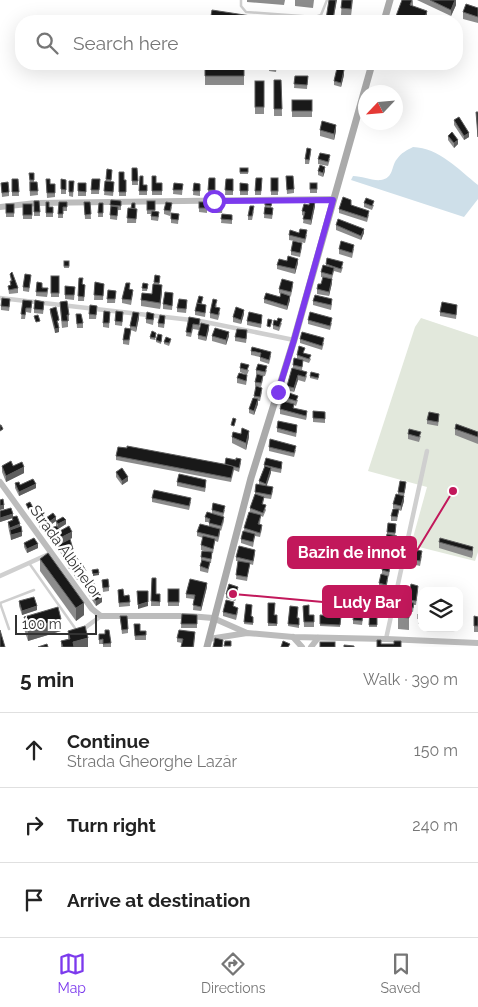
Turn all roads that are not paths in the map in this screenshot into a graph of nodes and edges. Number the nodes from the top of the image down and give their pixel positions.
1 (241, 0) edge
2 (327, 0) edge
3 (390, 0) edge
4 (280, 15) edge
5 (321, 15) edge
6 (386, 15) edge
7 (370, 70) edge
8 (333, 200) junction
9 (0, 207) edge
10 (0, 298) edge
11 (294, 340) junction
12 (427, 451) dead end
13 (0, 482) edge
14 (51, 553) junction
15 (29, 563) junction
16 (0, 576) edge
17 (34, 590) dead end
18 (0, 603) edge
19 (101, 616) junction
20 (213, 618) junction
21 (8, 629) dead end
22 (78, 632) junction
23 (247, 633) junction
24 (72, 637) edge
25 (293, 637) junction
26 (318, 638) junction
27 (209, 639) junction
28 (386, 639) junction
29 (478, 643) edge
30 (207, 647) edge
31 (302, 647) edge
32 (310, 647) edge

1 - 4 lane
2 - 5 lane
3 - 6 main road
7 - 8 main road
8 - 9 main road
8 - 11 main road
10 - 11 street
11 - 20 main road
12 - 28 street
13 - 14 main road, Strada Albinelor
14 - 15 street
14 - 19 main road, Strada Albinelor
15 - 16 street
15 - 22 lane
17 - 18 lane
18 - 21 lane
19 - 20 main road, Strada Albinelor
19 - 22 street
20 - 23 main road, Strada Albinelor
20 - 27 main road
22 - 24 street
23 - 25 main road
23 - 27 main road
25 - 26 main road
25 - 31 main road
26 - 28 main road
26 - 32 main road
27 - 30 main road
28 - 29 main road

